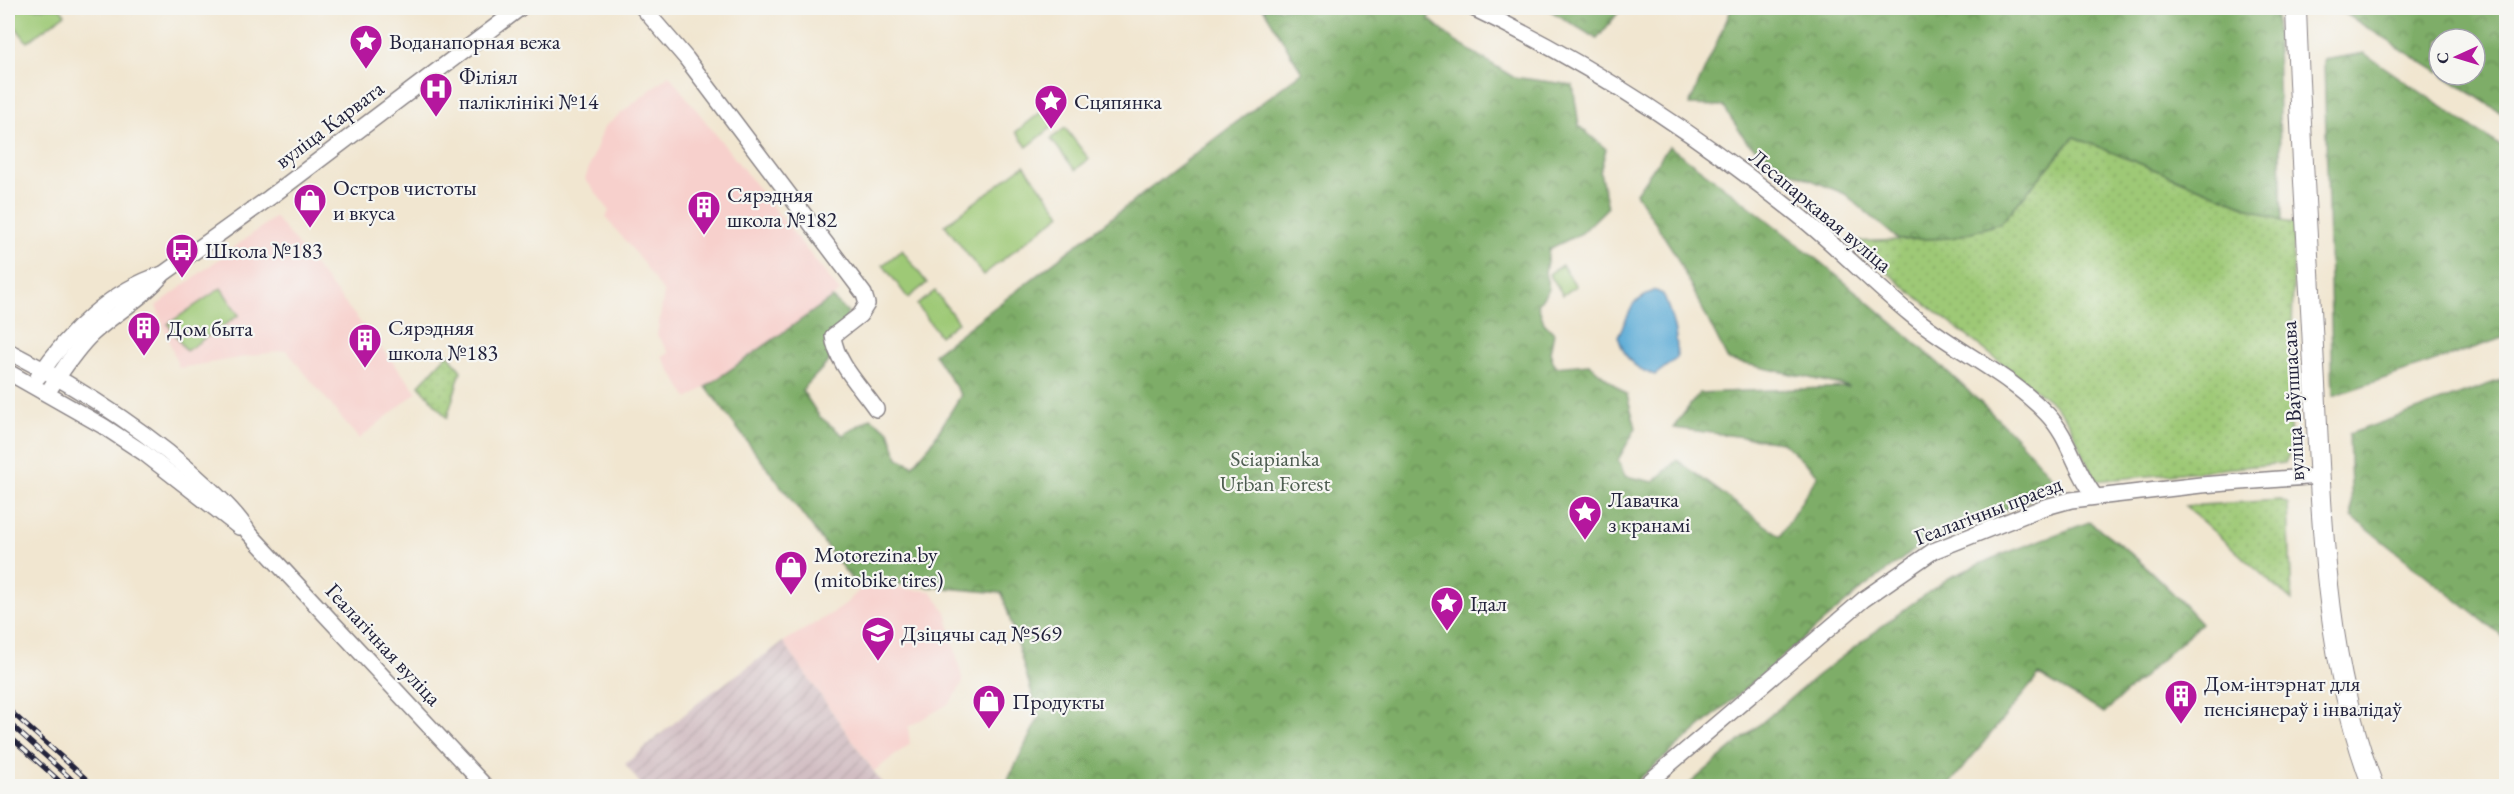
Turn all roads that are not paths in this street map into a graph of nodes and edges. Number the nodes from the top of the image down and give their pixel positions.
1 (520, 8) edge
2 (644, 8) edge
3 (1473, 8) edge
4 (2296, 8) edge
5 (163, 274) junction
6 (8, 351) edge
7 (43, 370) junction
8 (8, 372) edge
9 (57, 378) junction
10 (32, 385) junction
11 (47, 393) junction
12 (876, 409) dead end
13 (2320, 476) junction
14 (2095, 496) junction
15 (249, 532) junction
16 (485, 786) edge
17 (1644, 786) edge
18 (2373, 786) edge

1 - 5 street, вуліца Карвата
2 - 12 street
3 - 14 street, Лесапаркавая вуліца
4 - 13 main road, вуліца Ваўпшасава
5 - 7 street, вуліца Карвата
5 - 9 street, вуліца Карвата
6 - 7 street, Геалагічная вуліца
7 - 9 street, Геалагічная вуліца
7 - 10 street, вуліца Карвата
8 - 10 street, Геалагічная вуліца
9 - 11 street, вуліца Карвата
9 - 15 street, Геалагічная вуліца
10 - 11 street, Геалагічная вуліца
11 - 15 street, Геалагічная вуліца
13 - 14 street, Геалагічны праезд
13 - 18 main road, вуліца Ваўпшасава
14 - 17 street, Геалагічны праезд
15 - 16 street, Геалагічная вуліца

